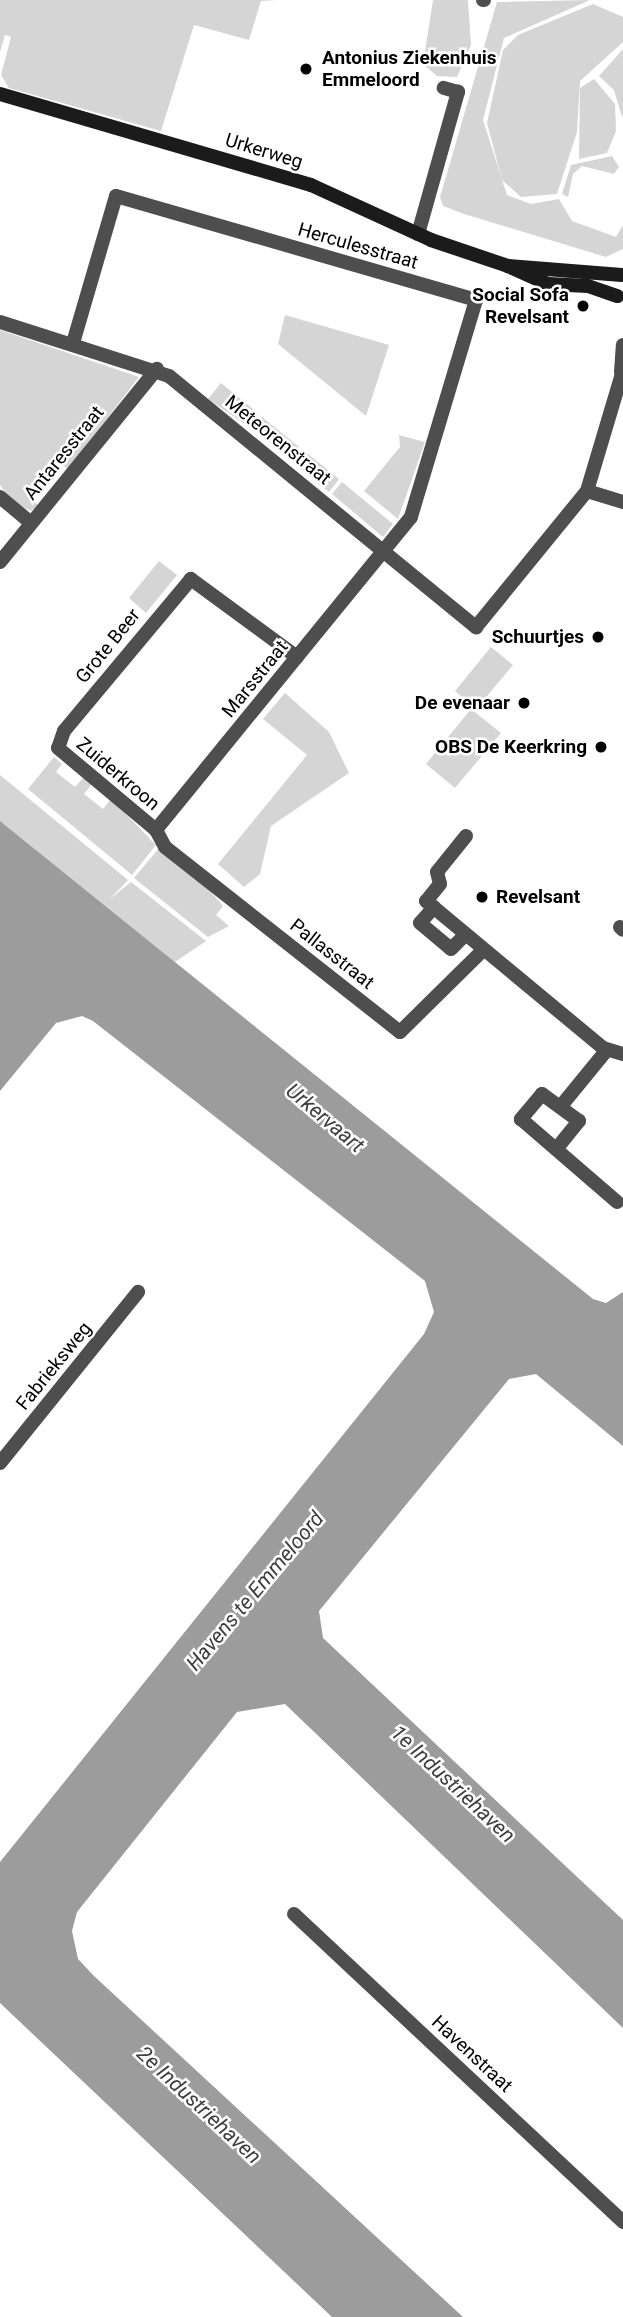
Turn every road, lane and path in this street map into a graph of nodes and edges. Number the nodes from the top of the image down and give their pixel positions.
1 (444, 88) dead end
2 (0, 94) edge
3 (418, 234) junction
4 (508, 266) junction
5 (623, 275) edge
6 (617, 296) junction
7 (623, 310) edge
8 (0, 322) edge
9 (73, 343) junction
10 (623, 345) edge
11 (157, 369) junction
12 (622, 371) edge
13 (587, 491) junction
14 (0, 498) edge
15 (623, 502) edge
16 (31, 523) junction
17 (384, 552) junction
18 (0, 562) edge
19 (297, 657) junction
20 (58, 745) joint
21 (156, 830) junction
22 (466, 836) dead end
23 (433, 907) junction
24 (465, 934) junction
25 (482, 951) junction
26 (606, 1051) junction
27 (623, 1054) edge
28 (561, 1106) junction
29 (557, 1149) junction
30 (617, 1202) dead end
31 (138, 1292) dead end
32 (0, 1463) edge
33 (294, 1914) dead end
34 (623, 2222) edge

1 - 3 street
2 - 3 main road, Urkerweg
3 - 4 main road, Urkerweg
4 - 5 main road, Urkerweg
4 - 6 main road, Urkerweg
5 - 6 main road
6 - 7 main road
8 - 9 street, Meteorenstraat
9 - 11 street, Meteorenstraat
9 - 17 street, Herculesstraat
10 - 12 street
11 - 16 street, Antaresstraat
11 - 17 street, Meteorenstraat
12 - 13 street
13 - 15 street
13 - 17 street, Meteorenstraat
14 - 16 street
16 - 18 street, Antaresstraat
17 - 19 street, Marsstraat
19 - 20 street, Grote Beer
19 - 21 street, Marsstraat
20 - 21 street, Zuiderkroon
21 - 25 street, Pallasstraat
22 - 23 street
23 - 24 street
23 - 24 street
24 - 25 street
25 - 26 street
26 - 27 street
26 - 28 street
28 - 29 street
28 - 29 street
29 - 30 street
31 - 32 street, Fabrieksweg
33 - 34 street, Havenstraat

